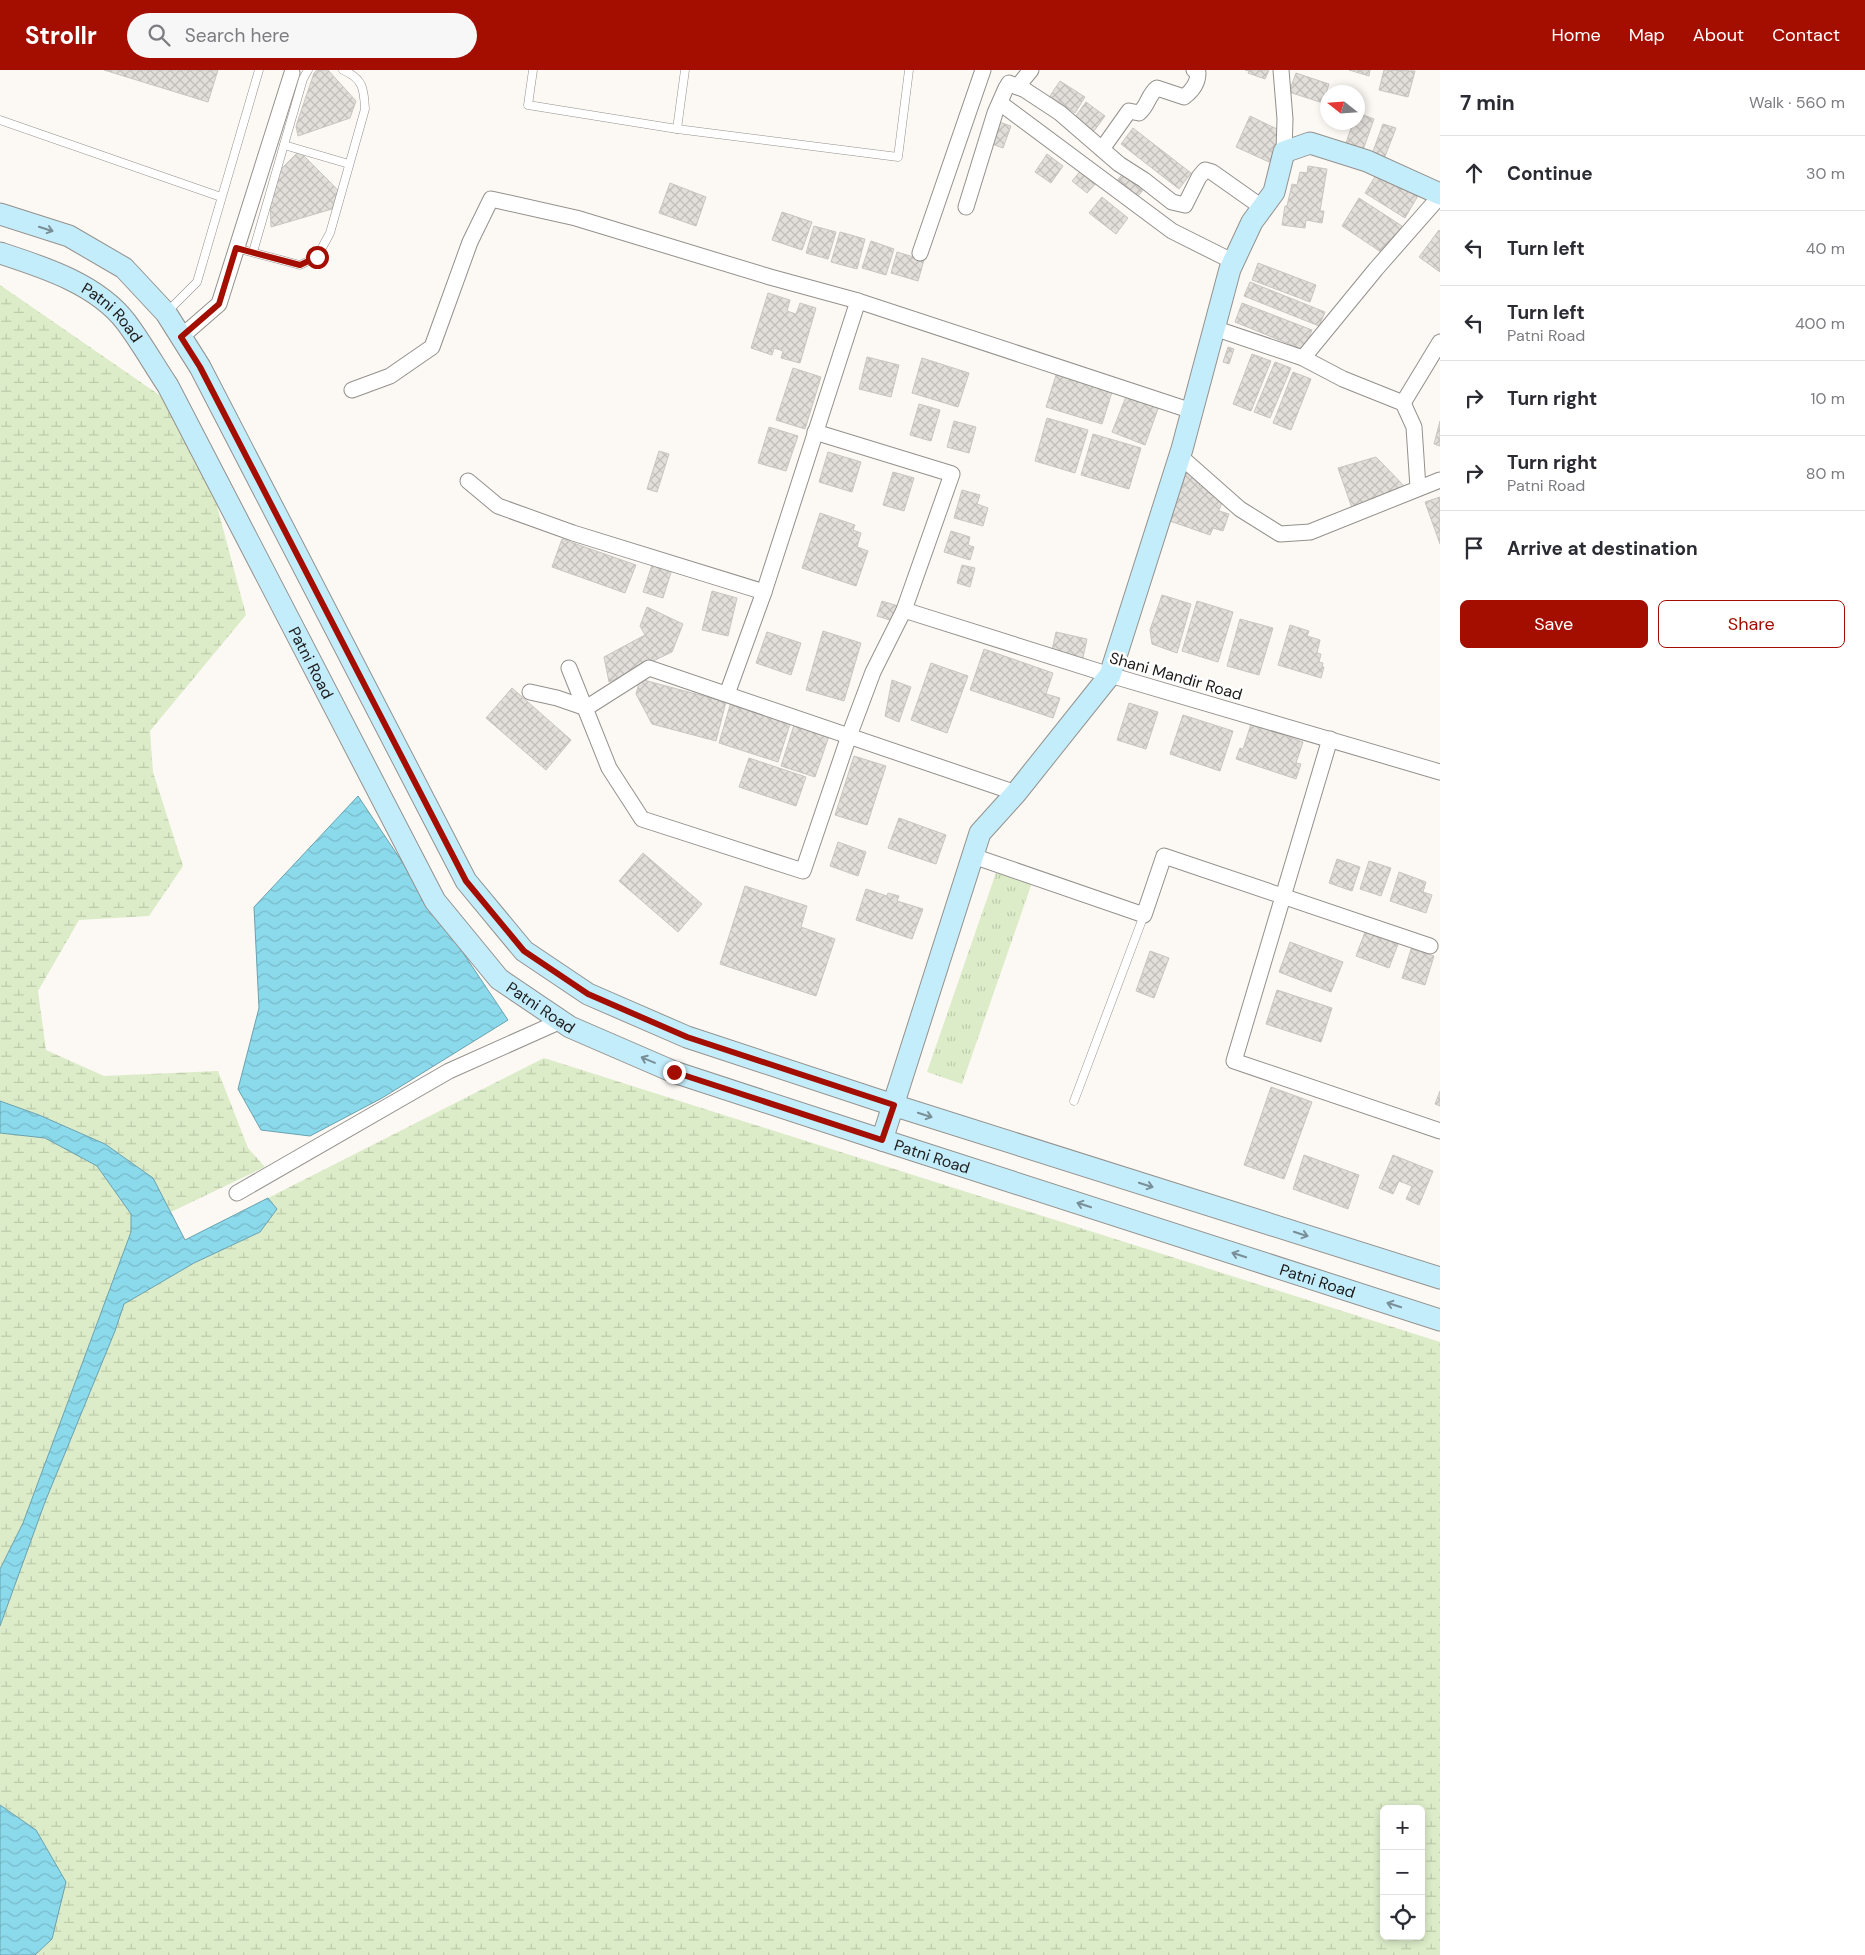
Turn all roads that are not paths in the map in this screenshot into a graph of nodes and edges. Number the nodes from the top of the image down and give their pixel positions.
1 (259, 70) edge
2 (308, 70) edge
3 (343, 70) edge
4 (533, 70) edge
5 (686, 70) edge
6 (908, 70) edge
7 (983, 70) edge
8 (1031, 70) edge
9 (1194, 70) edge
10 (1281, 70) edge
11 (292, 73) dead end
12 (1018, 87) junction
13 (1000, 104) junction
14 (289, 106) junction
15 (0, 120) edge
16 (677, 129) junction
17 (284, 145) junction
18 (1102, 149) junction
19 (1284, 152) junction
20 (349, 164) junction
21 (1440, 195) edge
22 (221, 197) junction
23 (966, 207) dead end
24 (1263, 208) junction
25 (0, 214) edge
26 (236, 248) junction
27 (253, 252) junction
28 (0, 253) edge
29 (920, 253) dead end
30 (1234, 262) junction
31 (858, 301) junction
32 (166, 313) junction
33 (1214, 328) junction
34 (181, 337) junction
35 (1440, 342) edge
36 (1303, 358) junction
37 (352, 390) dead end
38 (1403, 403) junction
39 (1192, 411) junction
40 (816, 432) junction
41 (1180, 456) junction
42 (1440, 480) edge
43 (468, 481) dead end
44 (1418, 488) junction
45 (764, 592) junction
46 (904, 610) junction
47 (569, 668) dead end
48 (1110, 674) junction
49 (530, 692) dead end
50 (727, 694) junction
51 (586, 708) junction
52 (849, 736) junction
53 (1330, 739) junction
54 (1440, 772) edge
55 (1016, 794) junction
56 (973, 856) junction
57 (1284, 897) junction
58 (1144, 915) junction
59 (1430, 946) dead end
60 (560, 1021) junction
61 (1074, 1101) dead end
62 (894, 1105) junction
63 (1440, 1131) edge
64 (882, 1140) junction
65 (237, 1193) dead end
66 (1440, 1278) edge
67 (1440, 1320) edge

1 - 22 lane
2 - 14 lane
3 - 20 lane
4 - 16 lane
5 - 16 lane
6 - 16 lane
7 - 29 street
8 - 12 street
9 - 18 street
10 - 19 street
11 - 14 street
12 - 13 street
12 - 18 street
13 - 23 street
13 - 30 street
14 - 17 lane
14 - 26 street
15 - 22 lane
17 - 20 lane
17 - 27 lane
18 - 24 street
19 - 21 main road
19 - 24 main road
20 - 27 lane
21 - 36 street
22 - 32 lane
24 - 30 main road
25 -> 32 main road
26 - 27 lane
26 - 34 street
28 - 60 main road, Patni Road
30 - 33 main road
31 - 37 street
31 - 39 street
31 - 40 street
32 - 34 main road
33 - 36 street
33 - 39 main road
34 - 62 main road
35 - 38 street
36 - 38 street
38 - 44 street
39 - 41 main road
40 - 45 street
40 - 46 street
41 - 44 street
41 - 48 main road
42 - 44 street
43 - 45 street
45 - 50 street
46 - 48 street, Shani Mandir Road
46 - 52 street
47 - 51 street
48 - 53 street, Shani Mandir Road
48 - 55 main road
49 - 51 street
50 - 51 street
50 - 52 street
51 - 52 street
52 - 55 street
53 - 54 street, Shani Mandir Road
53 - 57 street
55 - 56 main road
56 - 58 street
56 - 62 main road
57 - 58 street
57 - 59 street
57 - 63 street
58 - 61 lane
64 -> 60 main road, Patni Road
60 - 65 street
62 - 64 main road
62 -> 66 main road
67 -> 64 main road, Patni Road

